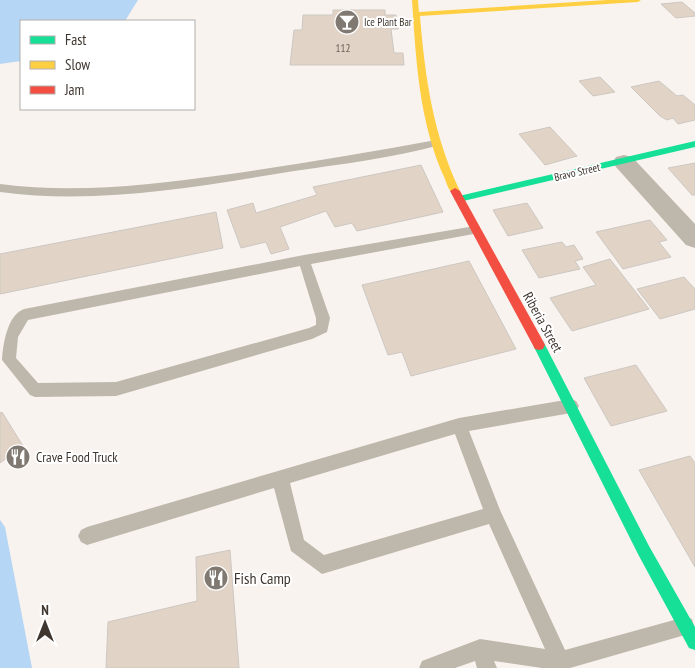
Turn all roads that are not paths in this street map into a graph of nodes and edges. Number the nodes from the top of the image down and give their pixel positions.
1 (415, 0) edge
2 (638, 0) edge
3 (417, 14) junction
4 (436, 143) junction
5 (695, 144) edge
6 (624, 162) junction
7 (0, 188) edge
8 (459, 199) junction
9 (475, 230) junction
10 (695, 239) edge
11 (304, 260) junction
12 (570, 406) junction
13 (459, 425) junction
14 (280, 478) junction
15 (493, 514) junction
16 (87, 536) dead end
17 (692, 630) edge
18 (480, 649) junction
19 (560, 661) junction
20 (429, 668) edge
21 (487, 668) edge

1 - 3 street, Riberia Street
2 - 3 street
3 - 4 street, Riberia Street
4 - 7 lane
4 - 8 street, Riberia Street
5 - 6 street, Bravo Street
6 - 8 street, Bravo Street
6 - 10 street
8 - 9 street, Riberia Street
9 - 11 lane
9 - 12 street, Riberia Street
11 - 11 lane
12 - 13 lane
12 - 17 street, Riberia Street
13 - 14 lane
13 - 15 lane
14 - 15 lane
14 - 16 lane
15 - 19 lane
17 - 19 lane
18 - 19 lane
18 - 20 lane
18 - 21 lane

